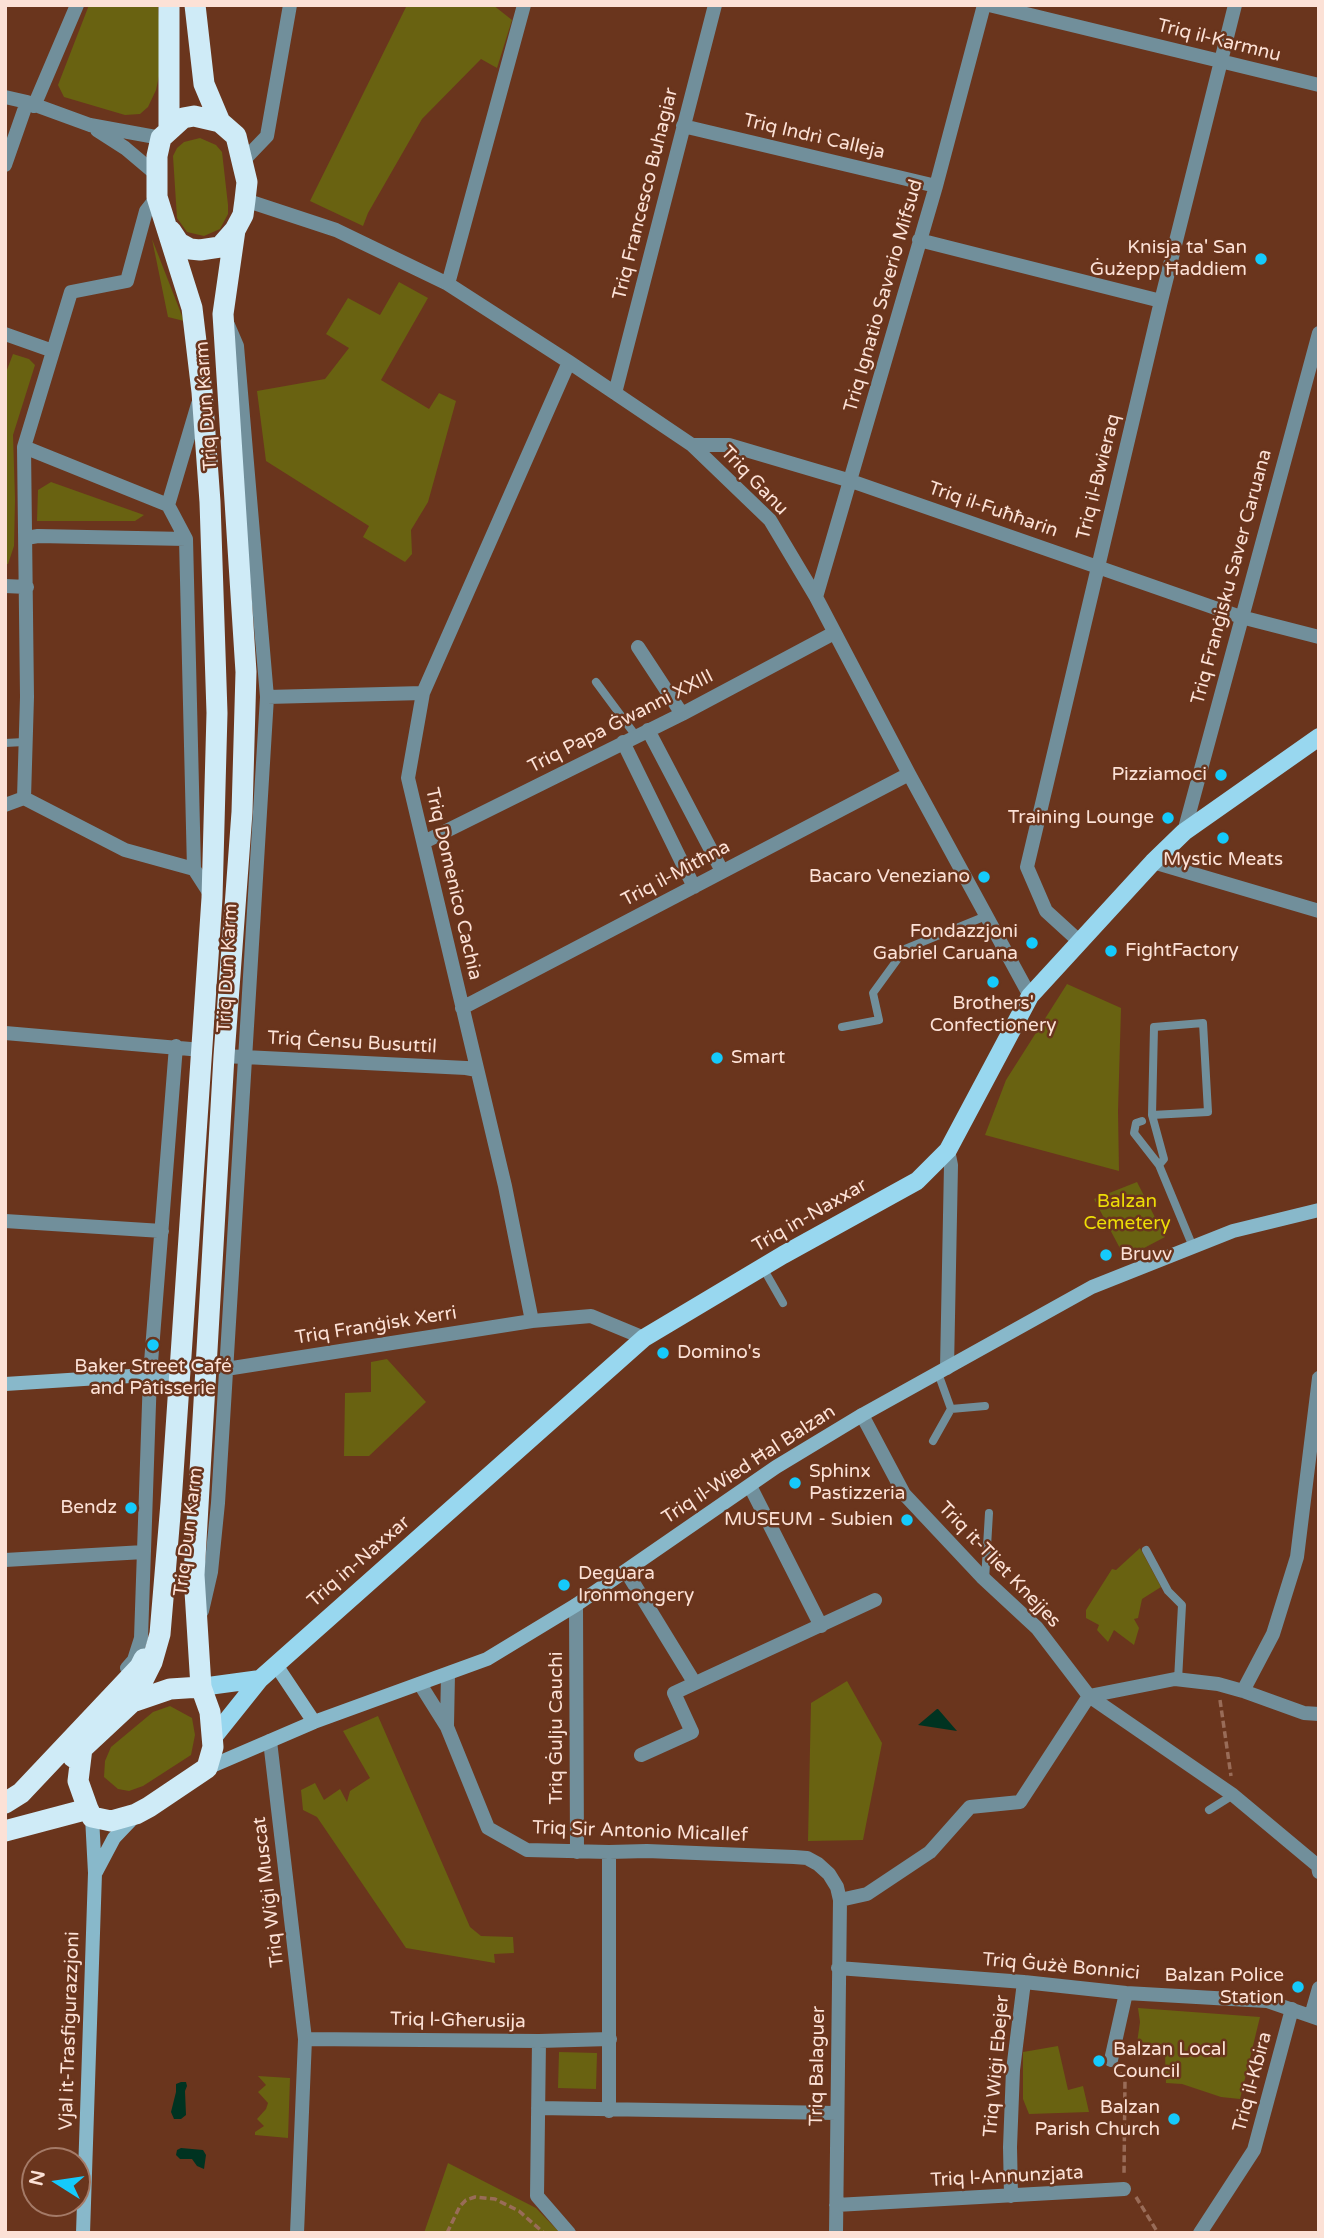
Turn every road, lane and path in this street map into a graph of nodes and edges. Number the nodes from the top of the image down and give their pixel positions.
1 (77, 5) edge
2 (169, 5) edge
3 (195, 5) edge
4 (290, 5) edge
5 (524, 5) edge
6 (715, 5) edge
7 (986, 5) edge
8 (1235, 5) edge
9 (1222, 61) junction
10 (1319, 85) edge
11 (5, 97) edge
12 (31, 104) junction
13 (220, 122) junction
14 (90, 125) junction
15 (683, 126) junction
16 (165, 134) junction
17 (243, 162) junction
18 (5, 165) edge
19 (157, 175) junction
20 (936, 186) junction
21 (157, 197) junction
22 (245, 200) junction
23 (164, 220) junction
24 (235, 230) junction
25 (919, 240) junction
26 (448, 284) junction
27 (1161, 301) junction
28 (223, 314) junction
29 (1319, 333) edge
30 (5, 334) edge
31 (53, 351) junction
32 (569, 362) junction
33 (202, 392) junction
34 (615, 393) junction
35 (692, 446) junction
36 (24, 447) junction
37 (851, 481) junction
38 (168, 505) junction
39 (26, 538) junction
40 (186, 539) junction
41 (1097, 567) junction
42 (5, 586) edge
43 (27, 587) junction
44 (816, 597) junction
45 (1241, 617) junction
46 (834, 634) junction
47 (1319, 637) edge
48 (638, 648) dead end
49 (596, 682) dead end
50 (423, 693) junction
51 (267, 698) junction
52 (682, 714) junction
53 (636, 736) junction
54 (1319, 737) edge
55 (24, 742) junction
56 (5, 743) edge
57 (909, 774) junction
58 (24, 798) junction
59 (5, 805) edge
60 (1184, 832) junction
61 (424, 842) junction
62 (1153, 862) junction
63 (194, 869) junction
64 (722, 871) junction
65 (694, 887) junction
66 (212, 898) junction
67 (1319, 911) edge
68 (986, 916) junction
69 (1080, 942) junction
70 (1030, 996) junction
71 (462, 1009) junction
72 (842, 1027) dead end
73 (5, 1033) edge
74 (176, 1046) junction
75 (202, 1050) junction
76 (235, 1056) junction
77 (477, 1070) junction
78 (1152, 1115) junction
79 (1142, 1121) dead end
80 (948, 1150) junction
81 (1159, 1165) junction
82 (1319, 1210) edge
83 (5, 1221) edge
84 (162, 1231) junction
85 (1193, 1247) junction
86 (763, 1268) junction
87 (783, 1303) dead end
88 (532, 1321) junction
89 (644, 1338) junction
90 (226, 1369) junction
91 (943, 1371) junction
92 (178, 1373) junction
93 (150, 1375) junction
94 (1319, 1378) edge
95 (5, 1384) edge
96 (985, 1406) dead end
97 (951, 1409) junction
98 (862, 1415) junction
99 (933, 1441) dead end
100 (750, 1486) junction
101 (989, 1513) dead end
102 (1146, 1550) dead end
103 (144, 1552) junction
104 (5, 1560) edge
105 (626, 1571) junction
106 (985, 1580) junction
107 (875, 1600) dead end
108 (576, 1605) junction
109 (160, 1625) junction
110 (198, 1626) junction
111 (821, 1626) junction
112 (276, 1665) junction
113 (448, 1674) junction
114 (260, 1679) junction
115 (1178, 1680) junction
116 (694, 1682) junction
117 (421, 1684) junction
118 (1218, 1684) junction
119 (201, 1687) junction
120 (1243, 1691) junction
121 (1089, 1696) junction
122 (132, 1702) junction
123 (1319, 1714) edge
124 (314, 1722) junction
125 (447, 1727) junction
126 (212, 1740) junction
127 (270, 1741) junction
128 (82, 1748) junction
129 (641, 1755) dead end
130 (207, 1768) junction
131 (5, 1789) edge
132 (1233, 1795) junction
133 (5, 1806) edge
134 (1209, 1810) dead end
135 (90, 1813) junction
136 (136, 1814) junction
137 (5, 1831) edge
138 (577, 1852) junction
139 (608, 1852) junction
140 (1319, 1872) edge
141 (95, 1873) junction
142 (841, 1900) junction
143 (838, 1968) junction
144 (1024, 1982) junction
145 (1319, 1989) edge
146 (1126, 1993) junction
147 (1292, 2009) junction
148 (1315, 2018) edge
149 (305, 2039) junction
150 (611, 2039) junction
151 (538, 2041) junction
152 (1111, 2060) joint
153 (538, 2108) junction
154 (609, 2110) junction
155 (836, 2113) junction
156 (1124, 2189) junction
157 (1011, 2196) junction
158 (836, 2205) junction
159 (82, 2233) edge
160 (297, 2233) edge
161 (447, 2233) edge
162 (544, 2233) edge
163 (569, 2233) edge
164 (835, 2233) edge
165 (1158, 2233) edge
166 (1200, 2233) edge

1 - 12 street
2 - 16 highway, Triq Dun Karm
3 - 13 highway, Triq Dun Karm
4 - 17 street
5 - 26 street
6 - 15 street, Triq Francesco Buhagiar
7 - 9 street, Triq il-Karmnu
7 - 20 street, Triq Ignatio Saverio Mifsud
8 - 9 street, Triq il-Bwieraq
9 - 10 street, Triq il-Karmnu
9 - 27 street, Triq il-Bwieraq
11 - 12 street
12 - 14 street
12 - 18 street
13 - 16 highway
13 - 17 highway, Triq Dun Karm
14 - 16 street
14 - 19 street
15 - 20 street, Triq Indrì Calleja
15 - 34 street, Triq Francesco Buhagiar
16 - 19 highway, Triq Dun Karm
17 - 22 highway, Triq Dun Karm
19 - 21 highway, Triq Dun Karm
20 - 25 street, Triq Ignatio Saverio Mifsud
21 - 23 highway, Triq Dun Karm
21 - 31 street
22 - 24 highway, Triq Dun Karm
22 - 26 street, Triq Ganu
23 - 24 highway, Triq Dun Karm
23 - 33 highway, Triq Dun Karm
24 - 28 highway, Triq Dun Karm
25 - 27 street
25 - 37 street, Triq Ignatio Saverio Mifsud
26 - 32 street, Triq Ganu
27 - 41 street, Triq il-Bwieraq
28 - 51 street, Triq Dun Karm
28 - 76 highway, Triq Dun Karm
29 - 45 street, Triq Franġisku Saver Caruana
30 - 31 street
31 - 36 street
32 - 34 street, Triq Ganu
32 - 50 street, Triq Domenico Cachia
33 - 38 street, Triq Dun Karm
33 - 66 highway, Triq Dun Karm
34 - 35 street, Triq Ganu
35 - 37 street, Triq il-Fuħħarin
35 - 44 street, Triq Ganu
36 - 38 street
36 - 39 street
37 - 41 street, Triq il-Fuħħarin
37 - 44 street, Triq Ignatio Saverio Mifsud
38 - 40 street
39 - 40 street
39 - 43 street
40 - 63 street
41 - 45 street, Triq il-Fuħħarin
41 - 69 street, Triq il-Bwieraq
42 - 43 street
43 - 55 street
44 - 46 street, Triq Ganu
45 - 47 street, Triq il-Fuħħarin
45 - 60 street, Triq Franġisku Saver Caruana
46 - 52 street, Triq Papa Ġwanni XXIII
46 - 57 street, Triq Ganu
48 - 52 street
49 - 53 lane
50 - 51 street
50 - 61 street, Triq Domenico Cachia
51 - 76 street, Triq Dun Karm
52 - 53 street, Triq Papa Ġwanni XXIII
53 - 61 street, Triq Papa Ġwanni XXIII
53 - 64 street
53 - 65 street
54 - 60 main road, Triq in-Naxxar
55 - 56 lane
55 - 58 street
57 - 64 street, Triq il-Mitħna
57 - 68 street, Triq Ganu
58 - 59 street
58 - 63 street
60 - 62 main road, Triq in-Naxxar
61 - 71 street, Triq Domenico Cachia
62 - 67 street
62 - 69 main road, Triq in-Naxxar
63 - 66 street, Triq Dun Karm
64 - 65 street, Triq il-Mitħna
65 - 71 street, Triq il-Mitħna
66 - 75 highway, Triq Dun Karm
68 - 70 street, Triq Ganu
68 - 72 lane
69 - 70 main road, Triq in-Naxxar
70 - 80 main road, Triq in-Naxxar
71 - 77 street, Triq Domenico Cachia
73 - 74 street
74 - 75 street
74 - 84 street, Triq Dun Karm
75 - 92 highway, Triq Dun Karm
76 - 77 street, Triq Ċensu Busuttil
76 - 90 street, Triq Dun Karm
76 - 110 highway, Triq Dun Karm
77 - 88 street, Triq Domenico Cachia
78 - 78 lane
78 - 81 lane
79 - 81 lane
80 - 86 main road, Triq in-Naxxar
80 - 91 street
81 - 85 lane
82 - 85 main road, Triq il-Wied Ħal Balzan
83 - 84 street
84 - 93 street, Triq Dun Karm
85 - 91 main road, Triq il-Wied Ħal Balzan
86 - 87 lane
86 - 89 main road, Triq in-Naxxar
88 - 89 street
88 - 90 street, Triq Franġisk Xerri
89 - 112 main road, Triq in-Naxxar
90 - 110 street, Triq Dun Karm
91 - 97 lane
91 - 98 main road, Triq il-Wied Ħal Balzan
92 - 93 main road
92 - 109 highway, Triq Dun Karm
93 - 95 main road
93 - 103 street, Triq Dun Karm
94 - 120 street
96 - 97 lane
97 - 99 lane
98 - 100 main road, Triq il-Wied Ħal Balzan
98 - 106 street, Triq it-Tliet Knejjes
100 - 105 main road, Triq il-Wied Ħal Balzan
100 - 111 street
101 - 106 lane
102 - 115 lane
103 - 104 street
103 - 131 street, Triq Dun Karm
105 - 108 main road, Triq il-Wied Ħal Balzan
105 - 116 street
106 - 121 street, Triq it-Tliet Knejjes
107 - 111 street
108 - 113 main road, Triq il-Wied Ħal Balzan
108 - 138 street, Triq Ġulju Cauchi
109 - 122 highway, Triq Dun Karm
109 - 133 highway
110 - 119 highway, Triq Dun Karm
111 - 116 street
112 - 114 main road, Triq in-Naxxar
112 - 124 main road
113 - 117 main road, Triq il-Wied Ħal Balzan
113 - 125 street, Triq Sir Antonio Micallef
114 - 119 main road
114 - 126 main road, Triq in-Naxxar
115 - 118 street
115 - 121 street
116 - 129 street
117 - 124 main road, Triq il-Wied Ħal Balzan
117 - 125 street, Triq Sir Antonio Micallef
118 - 120 street
118 - 132 path
119 - 122 highway
119 - 126 highway, Triq in-Naxxar
120 - 123 street
121 - 132 street, Triq it-Tliet Knejjes
121 - 142 street
122 - 128 highway
124 - 127 main road, Triq il-Wied Ħal Balzan
125 - 138 street, Triq Sir Antonio Micallef
126 - 130 highway, Triq in-Naxxar
127 - 130 main road, Triq il-Wied Ħal Balzan
127 - 149 street, Triq Wiġi Muscat
128 - 133 highway
128 - 135 highway
130 - 136 highway
132 - 134 lane
132 - 140 street, Triq it-Tliet Knejjes
135 - 136 highway
135 - 137 highway
135 - 141 main road, Vjal it-Trasfigurazzjoni
136 - 141 main road, Vjal it-Trasfigurazzjoni
138 - 139 street, Triq Sir Antonio Micallef
139 - 142 street, Triq Sir Antonio Micallef
139 - 150 street
141 - 159 main road, Vjal it-Trasfigurazzjoni
142 - 143 street, Triq Balaguer
143 - 144 street, Triq Ġużè Bonnici
143 - 155 street, Triq Balaguer
144 - 146 street, Triq Ġużè Bonnici
144 - 157 street, Triq Wiġi Ebejer
145 - 148 street
146 - 147 street, Triq Ġużè Bonnici
146 - 152 street
147 - 148 street, Triq Ġużè Bonnici
147 - 166 street, Triq il-Kbira
149 - 151 street, Triq l-Għerusija
149 - 160 street, Triq Wiġi Muscat
150 - 151 street, Triq l-Għerusija
150 - 154 street
151 - 153 street
152 - 156 path
153 - 154 street
153 - 163 street
154 - 155 street
155 - 158 street, Triq Balaguer
156 - 157 street, Triq l-Annunzjata
156 - 165 path
157 - 158 street, Triq l-Annunzjata
158 - 164 street, Triq Balaguer
161 - 162 path

